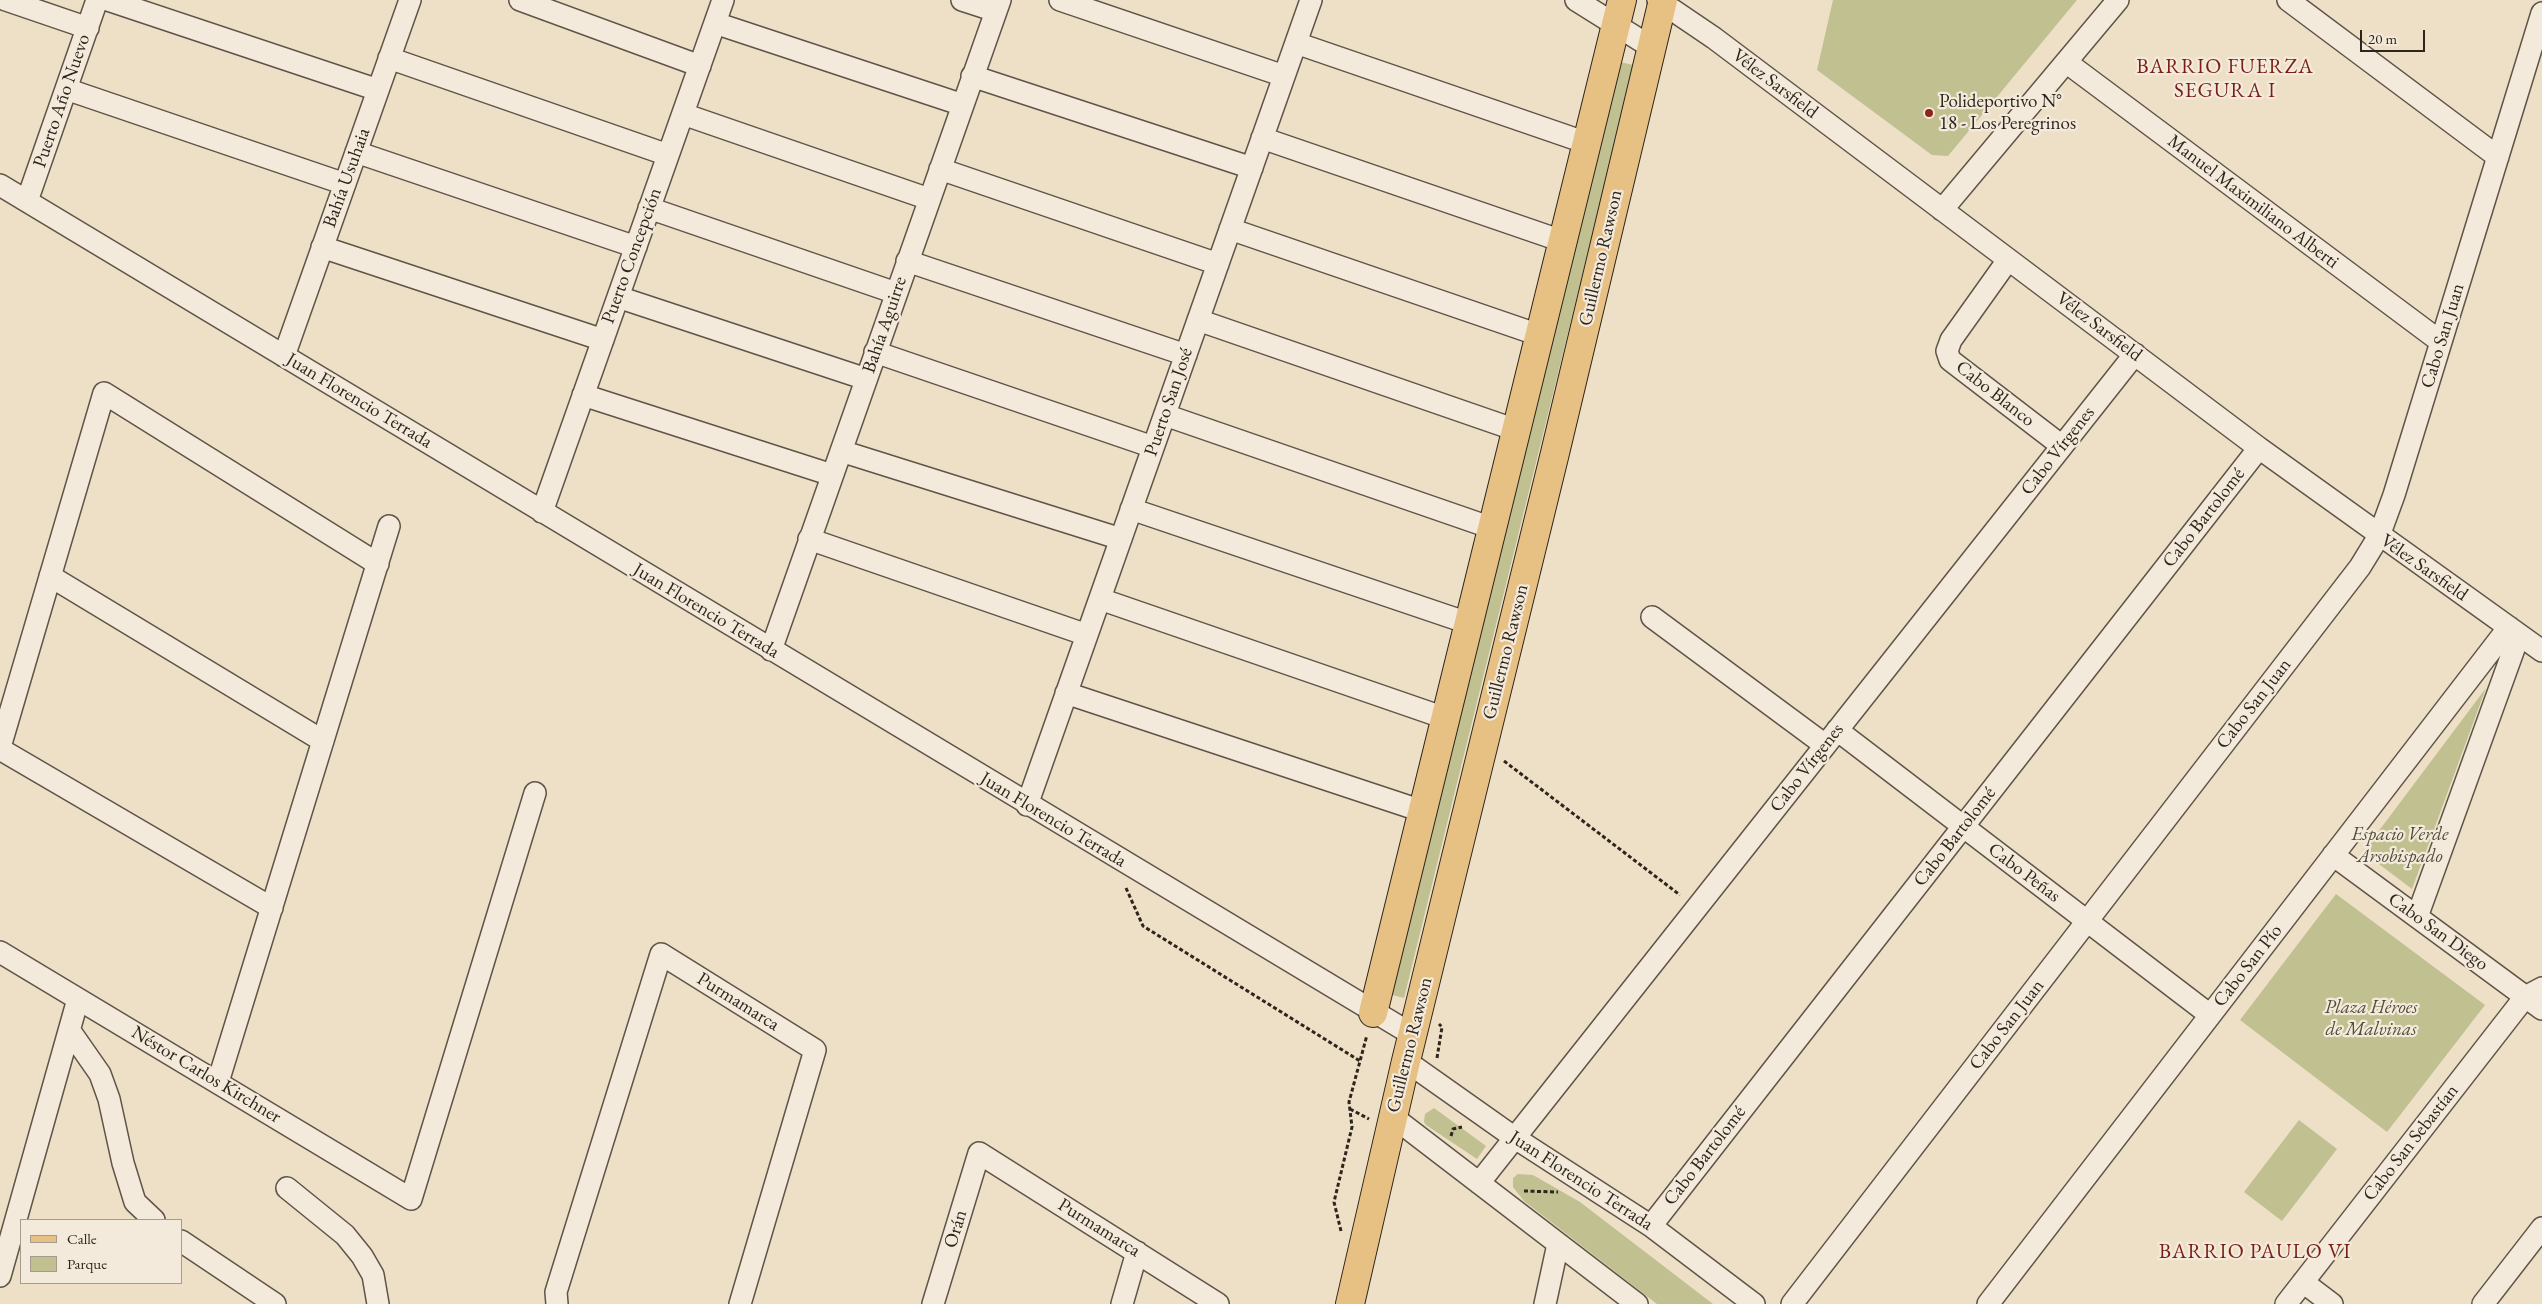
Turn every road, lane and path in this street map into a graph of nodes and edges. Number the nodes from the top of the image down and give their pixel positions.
1 (6, 0) edge
2 (97, 0) edge
3 (108, 0) edge
4 (410, 0) edge
5 (520, 0) edge
6 (724, 0) edge
7 (962, 0) edge
8 (1060, 0) edge
9 (1311, 0) edge
10 (1576, 0) edge
11 (2118, 0) edge
12 (2288, 0) edge
13 (1661, 1) edge
14 (998, 6) edge
15 (1619, 12) edge
16 (2542, 13) edge
17 (715, 23) junction
18 (88, 28) junction
19 (1296, 43) junction
20 (1652, 47) junction
21 (389, 58) junction
22 (2066, 62) junction
23 (700, 66) junction
24 (972, 76) junction
25 (1284, 76) junction
26 (66, 89) junction
27 (378, 90) junction
28 (962, 105) junction
29 (683, 114) junction
30 (1262, 138) junction
31 (1587, 143) junction
32 (356, 152) junction
33 (668, 155) junction
34 (2498, 157) junction
35 (1252, 168) junction
36 (940, 169) junction
37 (344, 184) junction
38 (0, 185) edge
39 (929, 199) junction
40 (27, 201) junction
41 (650, 208) junction
42 (1942, 210) junction
43 (1230, 229) junction
44 (1562, 241) junction
45 (322, 247) junction
46 (636, 247) junction
47 (2008, 260) junction
48 (907, 261) junction
49 (1218, 264) junction
50 (896, 293) junction
51 (618, 298) junction
52 (1198, 320) junction
53 (1539, 335) junction
54 (603, 340) junction
55 (2441, 342) junction
56 (875, 352) junction
57 (2135, 354) junction
58 (1186, 355) junction
59 (284, 356) junction
60 (866, 379) junction
61 (583, 395) junction
62 (1164, 415) junction
63 (1516, 430) junction
64 (2062, 446) junction
65 (1153, 447) junction
66 (2259, 448) junction
67 (840, 451) junction
68 (832, 475) junction
69 (1131, 509) junction
70 (542, 512) junction
71 (389, 526) dead end
72 (1492, 528) junction
73 (2379, 536) junction
74 (809, 539) junction
75 (1120, 539) junction
76 (378, 564) junction
77 (50, 576) junction
78 (1100, 599) junction
79 (1652, 618) dead end
80 (1468, 623) junction
81 (2514, 631) junction
82 (1087, 635) junction
83 (771, 650) junction
84 (2542, 651) edge
85 (1066, 693) junction
86 (1445, 718) junction
87 (1831, 738) junction
88 (323, 741) junction
89 (1483, 745) junction
90 (0, 748) edge
91 (535, 793) dead end
92 (1027, 804) junction
93 (1422, 811) junction
94 (1963, 826) junction
95 (2333, 855) junction
96 (1112, 856) junction
97 (1697, 907) junction
98 (272, 908) junction
99 (2417, 917) junction
100 (2087, 921) junction
101 (0, 952) edge
102 (2536, 998) edge
103 (78, 999) junction
104 (1373, 1013) junction
105 (2210, 1015) junction
106 (70, 1031) junction
107 (1412, 1035) junction
108 (1360, 1061) junction
109 (1406, 1061) junction
110 (218, 1082) junction
111 (1393, 1118) junction
112 (1515, 1138) junction
113 (979, 1153) joint
114 (1479, 1183) junction
115 (287, 1188) dead end
116 (153, 1219) edge
117 (1651, 1226) junction
118 (2542, 1228) edge
119 (1343, 1238) dead end
120 (182, 1242) edge
121 (1558, 1244) junction
122 (1137, 1252) junction
123 (0, 1276) edge
124 (2303, 1282) junction
125 (275, 1304) edge
126 (378, 1304) edge
127 (556, 1304) edge
128 (740, 1304) edge
129 (933, 1304) edge
130 (1122, 1304) edge
131 (1218, 1304) edge
132 (1350, 1304) edge
133 (1545, 1304) edge
134 (1637, 1304) edge
135 (1754, 1304) edge
136 (1792, 1304) edge
137 (1988, 1304) edge
138 (2286, 1304) edge
139 (2332, 1304) edge
140 (2483, 1304) edge

1 - 18 street
2 - 18 street, Puerto Año Nuevo
3 - 27 street
4 - 21 street, Bahía Usuhaia
5 - 23 street
6 - 17 street, Puerto Concepción
7 - 14 street
8 - 25 street
9 - 19 street, Puerto San José
10 - 15 street
11 - 22 street
12 - 34 street
13 - 20 main road, Guillermo Rawson
13 - 42 street, Vélez Sarsfield
14 - 24 street, Bahía Aguirre
15 - 20 street
15 - 31 main road
16 - 34 street, Cabo San Juan
17 - 23 street, Puerto Concepción
17 - 28 street
18 - 26 street, Puerto Año Nuevo
19 - 25 street, Puerto San José
19 - 31 street
20 - 89 main road, Guillermo Rawson
21 - 27 street, Bahía Usuhaia
21 - 33 street
22 - 42 street
22 - 55 street, Manuel Maximiliano Alberti
23 - 29 street, Puerto Concepción
24 - 28 street, Bahía Aguirre
24 - 35 street
25 - 30 street, Puerto San José
26 - 37 street
26 - 40 street, Puerto Año Nuevo
27 - 32 street, Bahía Usuhaia
28 - 36 street, Bahía Aguirre
29 - 33 street, Puerto Concepción
29 - 39 street
30 - 35 street, Puerto San José
30 - 44 street
31 - 44 main road
32 - 37 street, Bahía Usuhaia
32 - 46 street
33 - 41 street, Puerto Concepción
34 - 55 street, Cabo San Juan
35 - 43 street, Puerto San José
36 - 39 street, Bahía Aguirre
36 - 49 street
37 - 45 street, Bahía Usuhaia
38 - 40 street, Juan Florencio Terrada
39 - 48 street, Bahía Aguirre
40 - 59 street, Juan Florencio Terrada
41 - 46 street, Puerto Concepción
41 - 50 street
42 - 47 street, Vélez Sarsfield
43 - 49 street, Puerto San José
43 - 53 street
44 - 53 main road
45 - 54 street
45 - 59 street, Bahía Usuhaia
46 - 51 street, Puerto Concepción
47 - 57 street, Vélez Sarsfield
47 - 64 street, Cabo Blanco
48 - 50 street, Bahía Aguirre
48 - 58 street
49 - 52 street, Puerto San José
50 - 56 street, Bahía Aguirre
51 - 54 street, Puerto Concepción
51 - 60 street
52 - 58 street, Puerto San José
52 - 63 street
53 - 63 main road
54 - 61 street, Puerto Concepción
55 - 73 street, Cabo San Juan
56 - 60 street, Bahía Aguirre
56 - 65 street
57 - 64 street, Cabo Vírgenes
57 - 66 street, Vélez Sarsfield
58 - 62 street, Puerto San José
59 - 70 street, Juan Florencio Terrada
60 - 67 street, Bahía Aguirre
61 - 68 street
61 - 70 street, Puerto Concepción
62 - 65 street, Puerto San José
62 - 72 street
63 - 72 main road
64 - 87 street, Cabo Vírgenes
65 - 69 street, Puerto San José
66 - 73 street, Vélez Sarsfield
66 - 94 street, Cabo Bartolomé
67 - 68 street, Bahía Aguirre
67 - 75 street
68 - 74 street, Bahía Aguirre
69 - 75 street, Puerto San José
69 - 80 street
70 - 83 street, Juan Florencio Terrada
71 - 76 street
72 - 80 main road
73 - 81 street, Vélez Sarsfield
73 - 100 street, Cabo San Juan
74 - 82 street
74 - 83 street, Bahía Aguirre
75 - 78 street, Puerto San José
76 - 77 street
76 - 88 street
77 - 88 street
77 - 90 street
78 - 82 street, Puerto San José
78 - 86 street
79 - 87 street, Cabo Peñas
80 - 86 main road
81 - 84 street, Vélez Sarsfield
81 - 95 street, Cabo San Pío
81 - 99 street
82 - 85 street, Puerto San José
83 - 92 street, Juan Florencio Terrada
85 - 92 street, Puerto San José
85 - 93 street
86 - 93 main road
87 - 94 street, Cabo Peñas
87 - 97 street, Cabo Vírgenes
88 - 98 street
89 - 97 path
89 - 107 main road, Guillermo Rawson
90 - 98 street
91 - 110 street, Néstor Carlos Kirchner
92 - 96 street, Juan Florencio Terrada
93 - 104 main road
94 - 100 street, Cabo Peñas
94 - 117 street, Cabo Bartolomé
95 - 99 street, Cabo San Diego
95 - 105 street, Cabo San Pío
96 - 104 street, Juan Florencio Terrada
96 - 108 path
97 - 112 street, Cabo Vírgenes
98 - 110 street
99 - 102 street, Cabo San Diego
100 - 105 street, Cabo Peñas
100 - 136 street, Cabo San Juan
101 - 103 street, Néstor Carlos Kirchner
102 - 124 street, Cabo San Sebastían
103 - 106 street
103 - 110 street, Néstor Carlos Kirchner
104 - 107 street, Juan Florencio Terrada
104 - 108 path
105 - 137 street, Cabo San Pío
106 - 116 street
106 - 123 street
107 - 109 main road, Guillermo Rawson
108 - 119 path
109 - 111 main road, Guillermo Rawson
109 - 112 street, Juan Florencio Terrada
111 - 114 street
111 - 132 main road, Guillermo Rawson
112 - 114 street, Cabo Vírgenes
112 - 117 street, Juan Florencio Terrada
113 - 122 street, Purmamarca
113 - 129 street, Orán
114 - 121 street
115 - 126 street
117 - 135 street, Juan Florencio Terrada
118 - 140 street
120 - 125 street
121 - 133 street
121 - 134 street
122 - 130 street
122 - 131 street, Purmamarca
124 - 138 street, Cabo San Sebastían
124 - 139 street
127 - 128 street, Purmamarca

